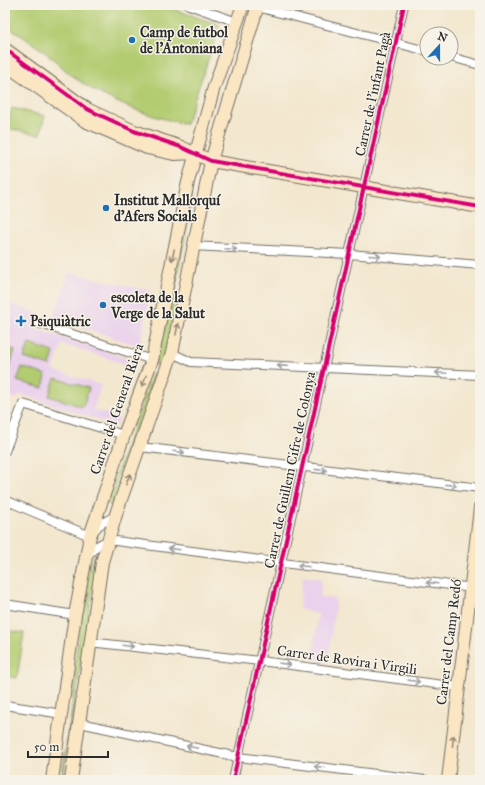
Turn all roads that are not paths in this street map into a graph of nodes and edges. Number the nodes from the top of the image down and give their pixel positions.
1 (189, 5) edge
2 (244, 5) edge
3 (404, 5) edge
4 (257, 6) edge
5 (237, 22) junction
6 (395, 43) junction
7 (5, 49) edge
8 (419, 49) edge
9 (459, 59) edge
10 (5, 64) edge
11 (480, 64) edge
12 (196, 153) junction
13 (211, 161) junction
14 (364, 188) junction
15 (480, 207) edge
16 (192, 246) junction
17 (349, 254) junction
18 (480, 265) edge
19 (38, 323) dead end
20 (172, 353) junction
21 (152, 360) junction
22 (324, 367) junction
23 (480, 374) edge
24 (124, 436) junction
25 (140, 447) junction
26 (5, 451) edge
27 (302, 468) junction
28 (480, 488) edge
29 (5, 500) edge
30 (480, 508) edge
31 (115, 516) junction
32 (90, 536) junction
33 (108, 540) junction
34 (86, 557) junction
35 (281, 563) junction
36 (475, 588) edge
37 (5, 604) edge
38 (75, 615) junction
39 (89, 642) junction
40 (260, 661) junction
41 (459, 687) junction
42 (5, 705) edge
43 (62, 714) junction
44 (80, 722) junction
45 (238, 758) junction
46 (52, 780) edge
47 (71, 780) edge
48 (233, 780) edge
49 (425, 780) edge
50 (448, 780) edge

1 - 5 street
2 - 5 main road, Carrer del General Riera
3 - 6 street, Carrer de l'infant Pagà
4 - 6 street
4 - 13 main road
5 - 12 main road, Carrer del General Riera
6 - 8 street
6 - 14 street, Carrer de l'infant Pagà
7 - 12 main road
9 - 11 street
10 - 12 main road
12 - 13 main road
12 -> 21 main road, Carrer del General Riera
13 - 14 main road
13 - 16 main road
14 - 15 main road
14 - 17 street, Carrer de Guillem Cifre de Colonya
16 -> 17 street
20 -> 16 main road
17 -> 18 street
17 - 22 street, Carrer de Guillem Cifre de Colonya
19 - 21 street
22 -> 20 street
20 - 25 main road
21 -> 24 main road, Carrer del General Riera
23 -> 22 street
22 - 27 street, Carrer de Guillem Cifre de Colonya
24 - 26 street
24 - 32 main road, Carrer del General Riera
25 -> 27 street
31 -> 25 main road
27 -> 28 street
27 - 35 street, Carrer de Guillem Cifre de Colonya
29 - 32 street
30 - 36 main road, Carrer del Camp Redó
31 - 32 street
31 - 33 main road
32 - 34 main road, Carrer del General Riera
33 - 34 street
35 -> 33 street
33 - 39 main road
34 - 38 main road, Carrer del General Riera
36 -> 35 street
35 - 40 street, Carrer de Guillem Cifre de Colonya
36 - 41 main road, Carrer del Camp Redó
37 - 38 street
38 - 43 main road, Carrer del General Riera
39 -> 40 street, Carrer de Rovira i Virgili
39 - 44 main road
40 -> 41 street, Carrer de Rovira i Virgili
40 - 45 street, Carrer de Guillem Cifre de Colonya
50 -> 41 main road, Carrer del Camp Redó
42 - 43 street
43 - 46 main road, Carrer del General Riera
45 -> 44 street
44 - 47 main road
45 - 48 street, Carrer de Guillem Cifre de Colonya
49 -> 45 street

